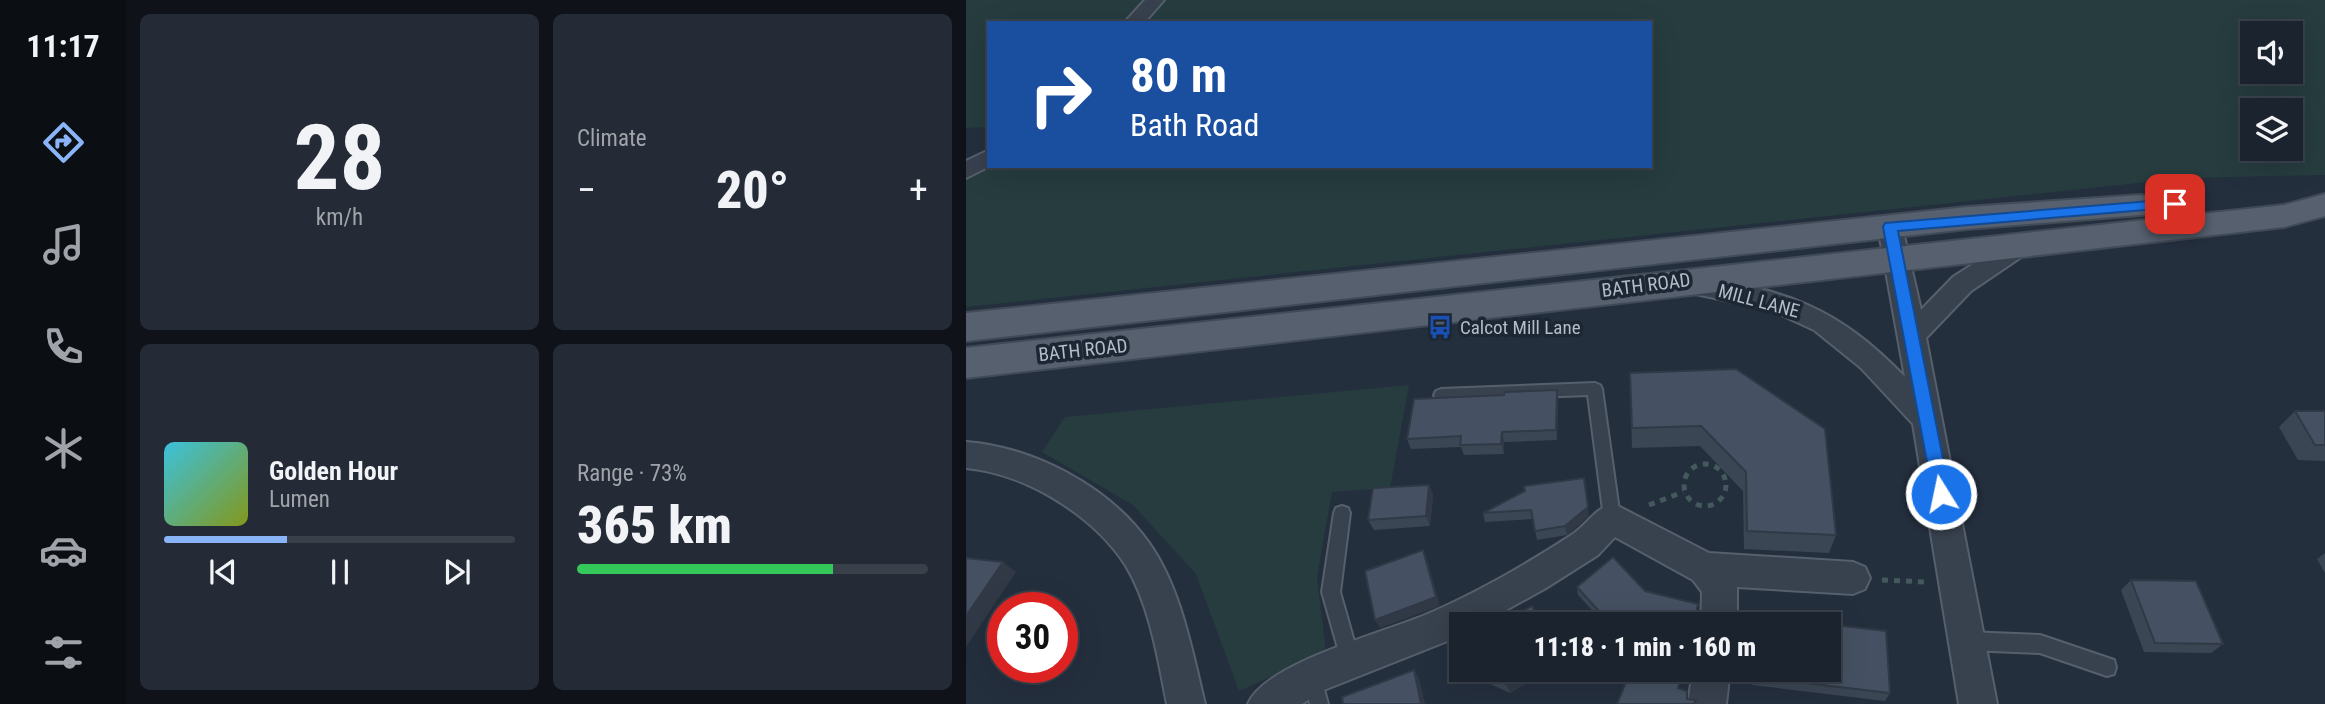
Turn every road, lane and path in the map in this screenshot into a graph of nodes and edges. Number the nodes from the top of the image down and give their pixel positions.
1 (1155, 0) edge
2 (1135, 21) edge
3 (987, 158) edge
4 (966, 171) edge
5 (2325, 204) edge
6 (1893, 242) junction
7 (2024, 243) junction
8 (1676, 281) junction
9 (966, 327) edge
10 (1912, 336) junction
11 (966, 363) edge
12 (1441, 395) edge
13 (1927, 419) junction
14 (966, 455) edge
15 (1692, 468) joint
16 (1342, 513) dead end
17 (1612, 518) junction
18 (1705, 569) junction
19 (1853, 578) joint
20 (1956, 584) junction
21 (1719, 612) edge
22 (1967, 641) junction
23 (1350, 659) junction
24 (2107, 667) dead end
25 (1710, 682) edge
26 (1315, 690) edge
27 (1186, 704) edge
28 (1267, 704) edge
29 (1707, 704) edge
30 (1978, 704) edge

1 - 2 street
3 - 4 street
5 - 6 main road, BATH ROAD
5 - 7 main road, BATH ROAD
6 - 7 main road, BATH ROAD
6 - 8 main road, BATH ROAD
6 - 9 main road, BATH ROAD
6 - 10 street
7 - 10 street
8 - 11 main road, BATH ROAD
8 - 13 street, MILL LANE
10 - 13 street
12 - 17 lane
13 - 20 street
14 - 27 street
15 - 15 path
16 - 23 lane
17 - 18 street
17 - 23 street
18 - 19 street
18 - 21 street
19 - 20 path
20 - 22 street
22 - 24 lane
22 - 30 street
23 - 26 street
25 - 29 street
26 - 28 street

